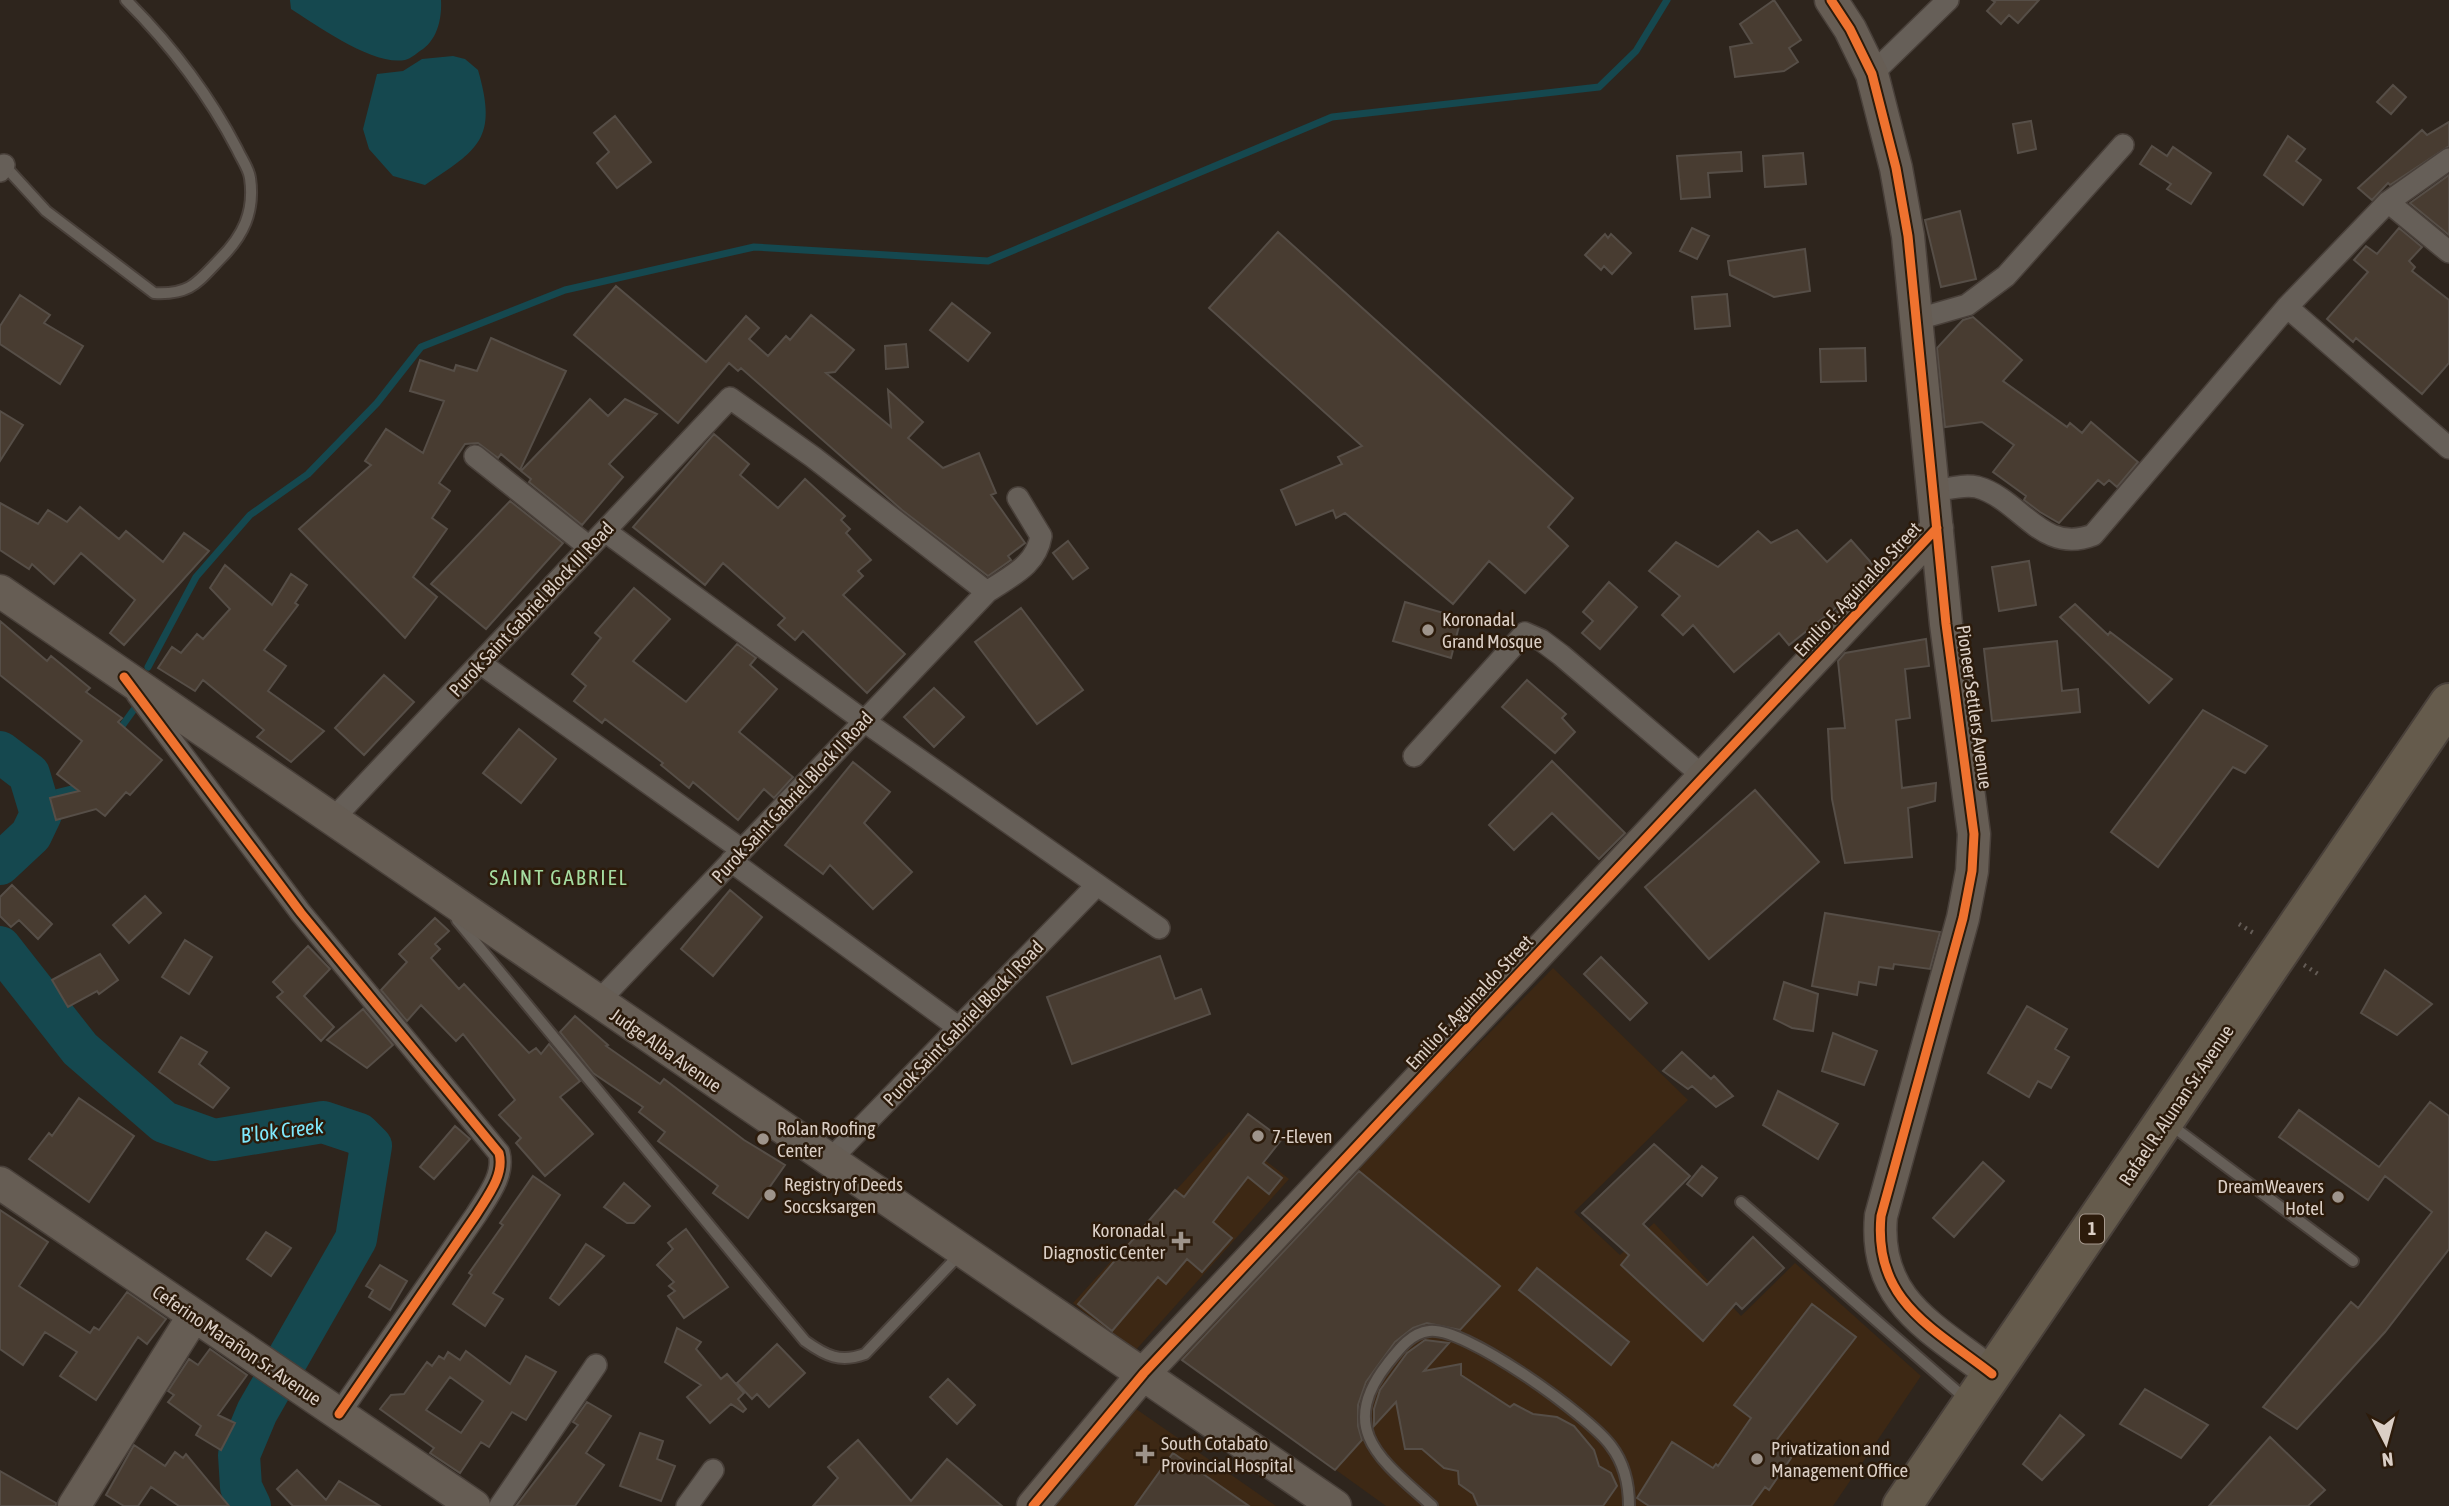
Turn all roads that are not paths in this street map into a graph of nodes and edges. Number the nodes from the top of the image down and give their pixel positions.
1 (126, 0) edge
2 (1831, 0) edge
3 (1948, 0) edge
4 (1872, 74) junction
5 (2123, 145) dead end
6 (2449, 159) edge
7 (1, 165) edge
8 (2388, 202) junction
9 (2449, 251) edge
10 (2287, 307) junction
11 (1918, 319) junction
12 (2449, 448) edge
13 (475, 456) dead end
14 (1934, 491) junction
15 (1018, 498) dead end
16 (1937, 528) junction
17 (604, 531) junction
18 (589, 547) junction
19 (0, 591) edge
20 (987, 592) junction
21 (480, 663) junction
22 (124, 677) junction
23 (2449, 703) edge
24 (864, 721) junction
25 (1414, 756) dead end
26 (1704, 777) junction
27 (332, 820) junction
28 (736, 856) junction
29 (1097, 885) junction
30 (431, 888) junction
31 (1159, 929) dead end
32 (597, 1003) junction
33 (958, 1027) junction
34 (2166, 1121) junction
35 (828, 1162) junction
36 (0, 1183) edge
37 (1741, 1202) dead end
38 (962, 1252) junction
39 (2353, 1261) dead end
40 (193, 1317) junction
41 (596, 1365) dead end
42 (1144, 1373) junction
43 (1982, 1389) junction
44 (339, 1414) junction
45 (713, 1470) dead end
46 (74, 1506) edge
47 (474, 1506) edge
48 (500, 1506) edge
49 (687, 1506) edge
50 (1033, 1506) edge
51 (1335, 1506) edge
52 (1432, 1506) edge
53 (1629, 1506) edge
54 (1902, 1506) edge

1 - 7 lane
2 - 4 street, Pioneer Settlers Avenue
3 - 4 street
4 - 11 street, Pioneer Settlers Avenue
5 - 11 street
6 - 8 street
8 - 9 street
8 - 10 street
10 - 12 street
10 - 14 street
11 - 14 street, Pioneer Settlers Avenue
13 - 18 street
14 - 16 street, Pioneer Settlers Avenue
15 - 20 street, Purok Saint Gabriel Block II Road
16 - 26 street, Emilio F. Aguinaldo Street
16 - 43 street, Pioneer Settlers Avenue
17 - 18 street, Purok Saint Gabriel Block III Road
17 - 20 street, Purok Saint Gabriel Block III Road
17 - 24 street
18 - 21 street, Purok Saint Gabriel Block III Road
19 - 22 street, Judge Alba Avenue
20 - 24 street, Purok Saint Gabriel Block II Road
21 - 27 street, Purok Saint Gabriel Block III Road
21 - 28 street
22 - 27 street, Judge Alba Avenue
22 - 44 street
23 - 34 highway, Rafael R. Alunan Sr. Avenue / 1
24 - 28 street, Purok Saint Gabriel Block II Road
24 - 29 street
25 - 26 street
26 - 42 street, Emilio F. Aguinaldo Street
27 - 30 street, Judge Alba Avenue
28 - 32 street, Purok Saint Gabriel Block II Road
28 - 33 street
29 - 31 street
29 - 33 street, Purok Saint Gabriel Block I Road
30 - 32 street, Judge Alba Avenue
30 - 38 lane
32 - 35 street, Judge Alba Avenue
33 - 35 street, Purok Saint Gabriel Block I Road
34 - 39 lane
34 - 43 highway, Rafael R. Alunan Sr. Avenue / 1
35 - 38 street, Judge Alba Avenue
36 - 40 street, Ceferino Marañon Sr. Avenue
37 - 43 lane
38 - 42 street, Judge Alba Avenue
40 - 44 street, Ceferino Marañon Sr. Avenue
40 - 46 street
41 - 48 street
42 - 50 street, Emilio F. Aguinaldo Street
42 - 51 street, Judge Alba Avenue
43 - 54 highway, Rafael R. Alunan Sr. Avenue / 1
44 - 47 street, Ceferino Marañon Sr. Avenue
45 - 49 street
52 - 53 lane

